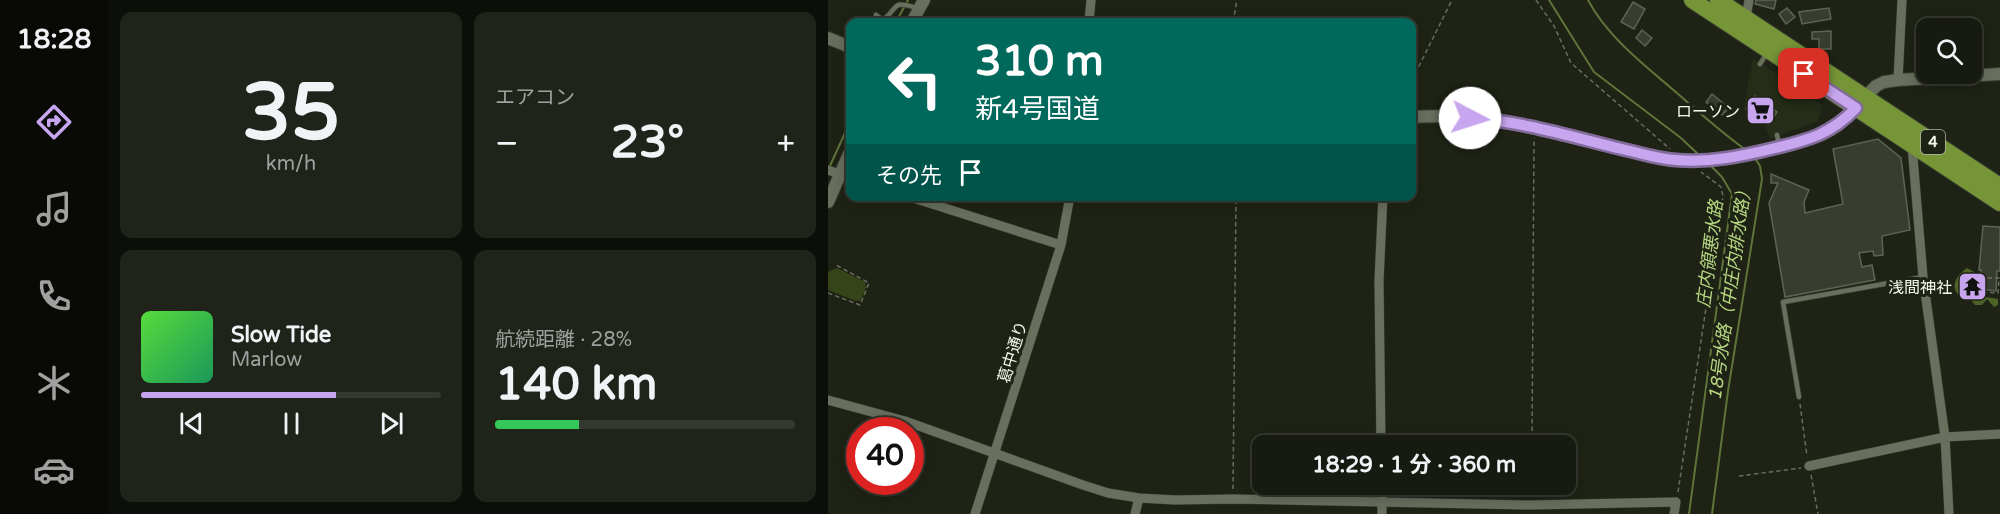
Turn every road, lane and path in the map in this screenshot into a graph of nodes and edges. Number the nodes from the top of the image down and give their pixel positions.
1 (1091, 0) edge
2 (1237, 0) edge
3 (1452, 0) edge
4 (1536, 0) edge
5 (1692, 0) edge
6 (1718, 0) edge
7 (1749, 0) edge
8 (1902, 0) edge
9 (891, 3) dead end
10 (897, 4) junction
11 (922, 5) edge
12 (876, 15) dead end
13 (880, 18) edge
14 (886, 18) edge
15 (914, 18) edge
16 (1089, 18) edge
17 (1234, 18) edge
18 (1746, 18) junction
19 (828, 38) edge
20 (846, 45) edge
21 (1416, 72) edge
22 (2000, 75) edge
23 (1898, 80) junction
24 (1861, 103) junction
25 (1416, 117) edge
26 (1535, 128) junction
27 (1912, 146) junction
28 (846, 159) edge
29 (1675, 160) junction
30 (1692, 161) junction
31 (838, 174) edge
32 (2000, 186) edge
33 (923, 201) edge
34 (1069, 201) edge
35 (1236, 201) edge
36 (1383, 201) edge
37 (828, 202) edge
38 (2000, 203) edge
39 (1061, 245) junction
40 (836, 265) dead end
41 (1923, 277) junction
42 (1999, 286) edge
43 (1999, 290) edge
44 (828, 293) edge
45 (1799, 397) joint
46 (828, 400) edge
47 (2000, 434) edge
48 (1381, 435) edge
49 (1532, 435) edge
50 (1945, 437) junction
51 (996, 452) junction
52 (1809, 466) junction
53 (1739, 476) dead end
54 (1382, 495) edge
55 (1530, 495) edge
56 (1139, 498) junction
57 (1233, 499) junction
58 (1382, 501) junction
59 (1676, 502) junction
60 (1530, 505) junction
61 (975, 514) edge
62 (1135, 514) edge
63 (1382, 514) edge
64 (1674, 514) edge
65 (1818, 514) edge
66 (1949, 514) edge

1 - 16 street
2 - 17 path
3 - 21 path
4 - 29 path
5 - 24 highway, 4
6 - 18 highway, 4
7 - 18 street
8 - 23 street
9 - 10 lane
10 - 11 lane
10 - 14 lane
11 - 15 street
12 - 13 lane
18 - 24 highway, 4
19 - 20 street
22 - 23 street
23 - 24 street
24 - 27 highway, 4
24 - 30 street
24 - 32 highway, 4
25 - 26 street
26 - 29 street
26 - 49 path
27 - 38 highway, 4
27 - 41 street
28 - 31 street
29 - 30 street
30 - 59 path
31 - 37 street
33 - 39 street
34 - 39 street, 葛中通り
35 - 57 path
36 - 48 street
39 - 51 street, 葛中通り
40 - 44 path
41 - 45 lane
41 - 50 street
42 - 43 path
42 - 43 path
45 - 52 path
46 - 51 street
47 - 50 street
50 - 52 street
50 - 66 street
51 - 56 street
51 - 61 street, 葛中通り
52 - 53 path
52 - 65 path
54 - 58 street
55 - 60 path
56 - 57 street
56 - 62 street
57 - 58 street
58 - 60 street
58 - 63 street
59 - 60 street
59 - 64 street

